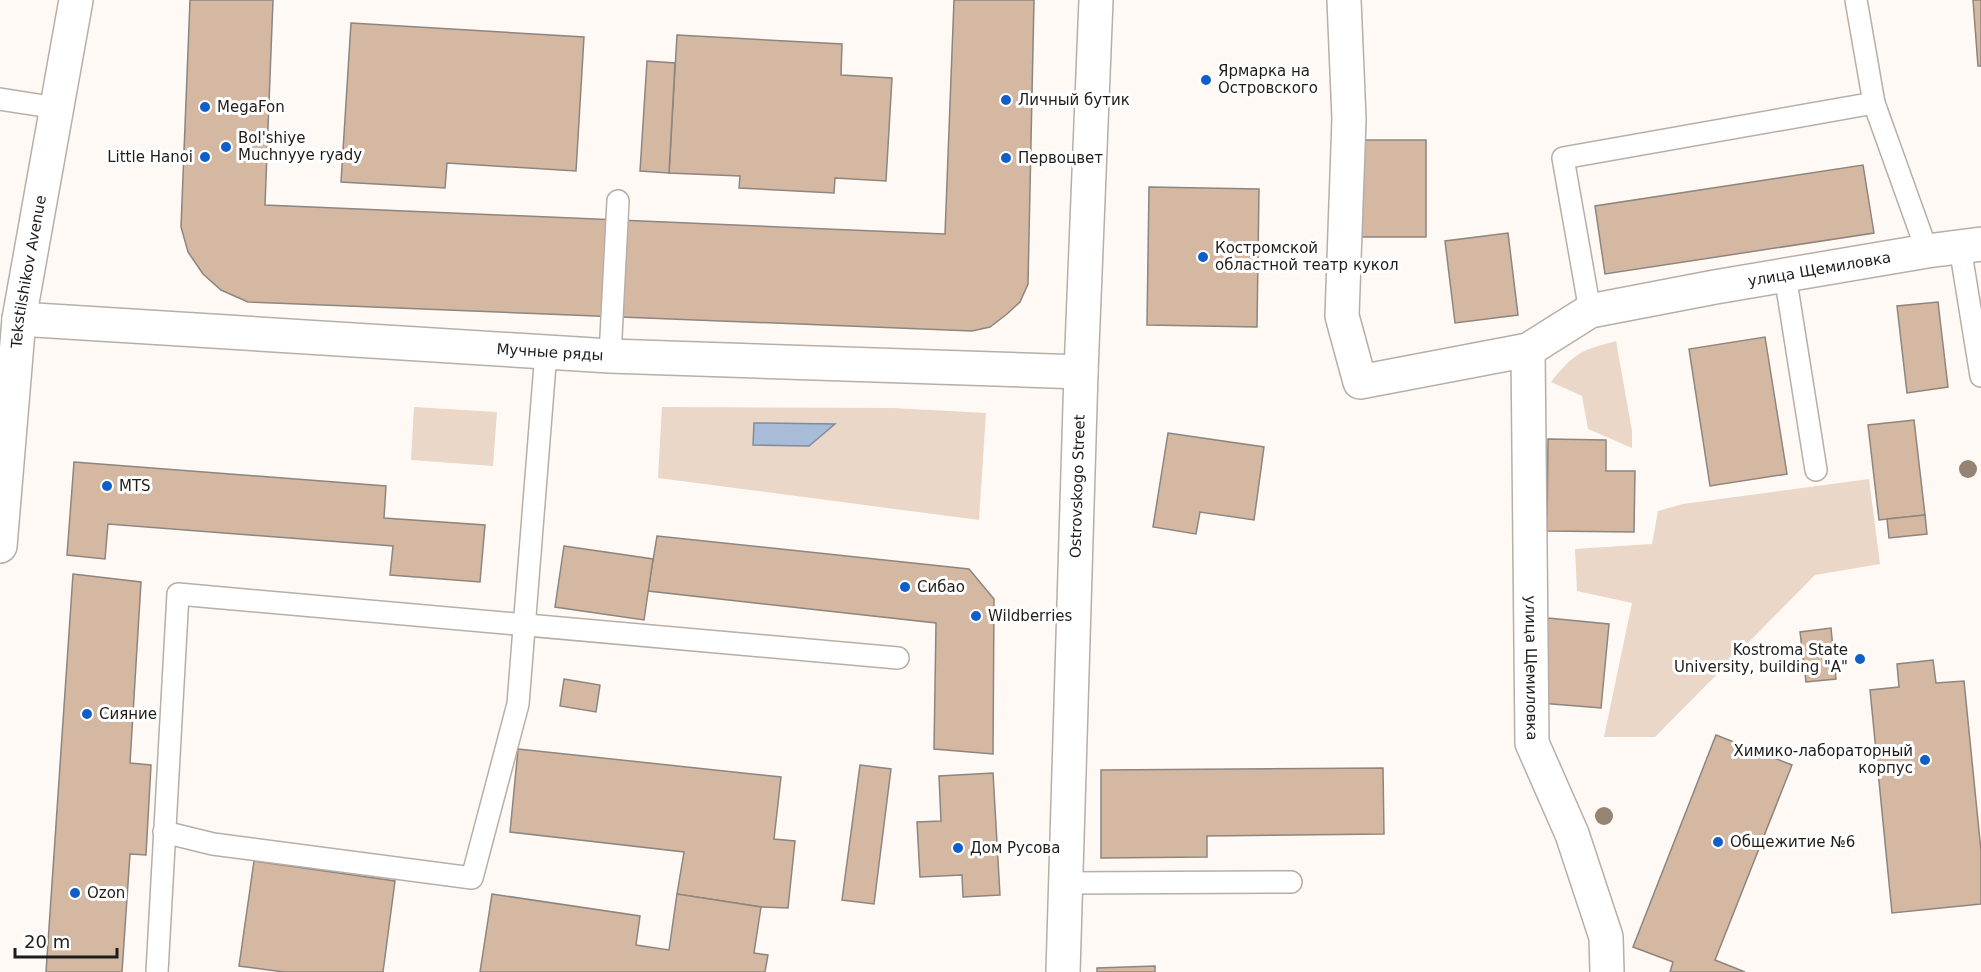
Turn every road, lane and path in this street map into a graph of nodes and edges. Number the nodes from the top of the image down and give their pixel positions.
1 (76, 0) edge
2 (1096, 0) edge
3 (1344, 0) edge
4 (1856, 0) edge
5 (0, 99) edge
6 (1874, 103) junction
7 (57, 108) junction
8 (618, 201) dead end
9 (1970, 245) edge
10 (1927, 251) junction
11 (1785, 275) junction
12 (1590, 311) junction
13 (19, 319) junction
14 (1528, 350) junction
15 (546, 352) junction
16 (610, 356) junction
17 (1082, 372) junction
18 (1981, 376) edge
19 (1816, 470) dead end
20 (0, 546) edge
21 (524, 626) junction
22 (898, 658) dead end
23 (164, 832) junction
24 (1291, 882) dead end
25 (1066, 883) junction
26 (157, 972) edge
27 (1064, 972) edge
28 (1607, 972) edge

1 - 7 street, Tekstilshikov Avenue
2 - 17 street, Ostrovskogo Street
3 - 14 street, улица Щемиловка
4 - 6 lane
5 - 7 lane
6 - 10 lane
6 - 12 lane
7 - 13 street, Tekstilshikov Avenue
8 - 16 lane
9 - 10 street, улица Щемиловка
9 - 18 lane
10 - 11 street, улица Щемиловка
11 - 12 street, улица Щемиловка
11 - 19 lane
12 - 14 street, улица Щемиловка
13 - 15 street, Мучные ряды
13 - 20 street, Tekstilshikov Avenue
14 - 28 street, улица Щемиловка
15 - 16 street, Мучные ряды
15 - 21 lane
16 - 17 street, Мучные ряды
17 - 25 street, Ostrovskogo Street
21 - 22 lane
21 - 23 lane
21 - 23 lane
23 - 26 lane
24 - 25 lane
25 - 27 street, Ostrovskogo Street

